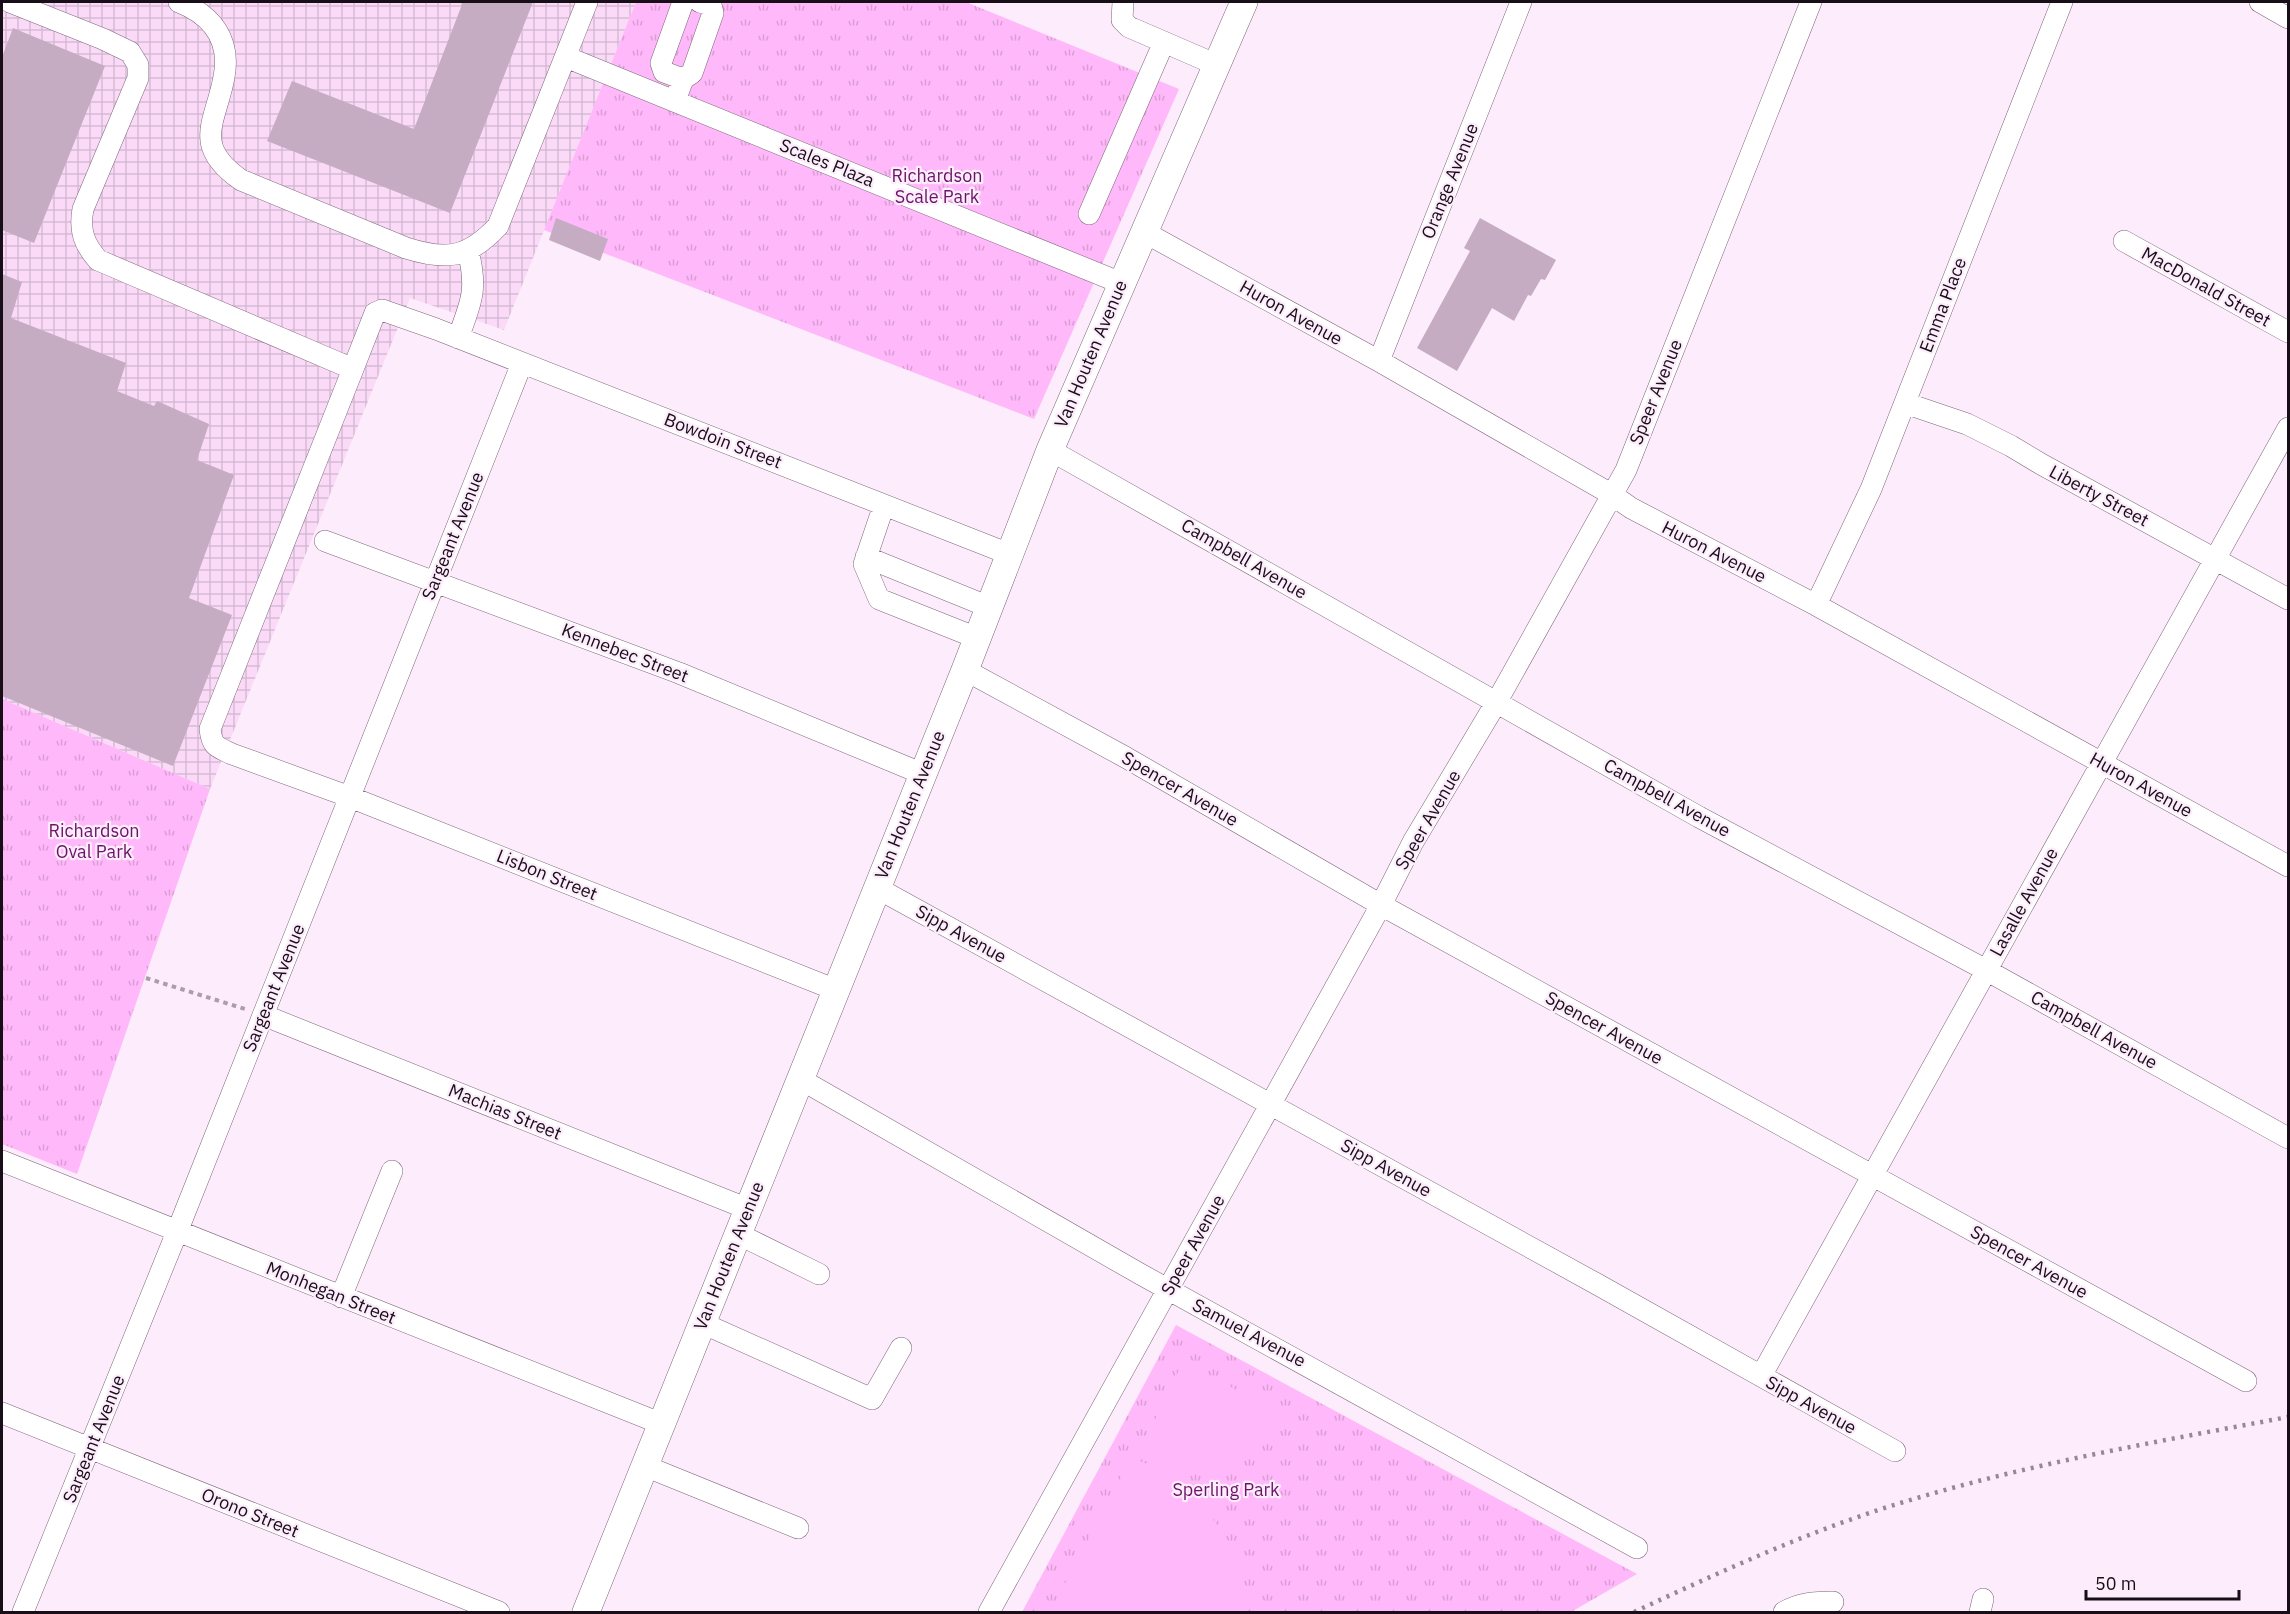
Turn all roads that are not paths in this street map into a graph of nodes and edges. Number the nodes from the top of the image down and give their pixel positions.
1 (10, 2) edge
2 (179, 2) edge
3 (588, 2) edge
4 (683, 2) edge
5 (700, 2) edge
6 (1122, 2) edge
7 (1244, 2) edge
8 (1521, 2) edge
9 (1811, 2) edge
10 (2062, 2) edge
11 (2260, 2) edge
12 (2289, 18) edge
13 (1164, 42) junction
14 (566, 57) junction
15 (1217, 65) junction
16 (683, 79) junction
17 (675, 101) junction
18 (1089, 214) dead end
19 (1144, 232) junction
20 (2124, 241) dead end
21 (468, 251) junction
22 (1121, 283) junction
23 (2289, 332) edge
24 (458, 338) junction
25 (1379, 361) junction
26 (522, 363) junction
27 (353, 369) junction
28 (1905, 403) junction
29 (2289, 428) edge
30 (1050, 450) junction
31 (1611, 494) junction
32 (884, 505) junction
33 (325, 541) dead end
34 (1010, 554) junction
35 (866, 557) junction
36 (2216, 559) junction
37 (434, 582) junction
38 (2289, 599) edge
39 (1816, 604) junction
40 (989, 608) junction
41 (977, 638) junction
42 (964, 670) junction
43 (1496, 703) junction
44 (2102, 763) junction
45 (923, 774) junction
46 (350, 797) junction
47 (2289, 866) edge
48 (877, 888) junction
49 (1381, 905) junction
50 (1986, 970) junction
51 (836, 990) junction
52 (263, 1015) junction
53 (800, 1079) junction
54 (1270, 1105) junction
55 (2289, 1138) edge
56 (2, 1161) edge
57 (392, 1171) dead end
58 (1872, 1176) junction
59 (748, 1209) junction
60 (177, 1232) junction
61 (738, 1234) junction
62 (819, 1274) dead end
63 (1169, 1290) junction
64 (341, 1297) junction
65 (702, 1323) junction
66 (900, 1348) dead end
67 (1761, 1377) junction
68 (2246, 1381) dead end
69 (2, 1413) edge
70 (662, 1424) junction
71 (90, 1450) junction
72 (1894, 1451) dead end
73 (645, 1466) junction
74 (798, 1528) dead end
75 (1637, 1548) dead end
76 (1833, 1602) dead end
77 (23, 1612) edge
78 (499, 1612) edge
79 (586, 1612) edge
80 (989, 1612) edge
81 (1784, 1612) edge

1 - 27 street
2 - 21 street
3 - 14 street
4 - 16 street
5 - 16 street
6 - 13 street
7 - 15 main road, Van Houten Avenue
8 - 25 street, Orange Avenue
9 - 31 street, Speer Avenue
10 - 28 street, Emma Place
11 - 12 street
13 - 15 street
13 - 18 street
14 - 17 street, Scales Plaza
14 - 21 street
15 - 19 main road, Van Houten Avenue
16 - 17 street
17 - 22 street, Scales Plaza
19 - 22 main road, Van Houten Avenue
19 - 25 street, Huron Avenue
20 - 23 street, MacDonald Street
21 - 24 street
22 - 30 main road, Van Houten Avenue
24 - 26 street, Bowdoin Street
24 - 27 street, Bowdoin Street
25 - 31 street, Huron Avenue
26 - 32 street, Bowdoin Street
26 - 37 street, Sargeant Avenue
27 - 46 street, Lisbon Street
28 - 36 street, Liberty Street
28 - 39 street, Emma Place
29 - 36 street, Lasalle Avenue
30 - 34 main road, Van Houten Avenue
30 - 43 street, Campbell Avenue
31 - 39 street, Huron Avenue
31 - 43 street, Speer Avenue
32 - 34 street, Bowdoin Street
32 - 35 street
33 - 37 street, Kennebec Street
34 - 40 main road, Van Houten Avenue
35 - 40 street
35 - 41 street
36 - 38 street, Liberty Street
36 - 44 street, Lasalle Avenue
37 - 45 street, Kennebec Street
37 - 46 street, Sargeant Avenue
39 - 44 street, Huron Avenue
40 - 41 main road, Van Houten Avenue
41 - 42 main road, Van Houten Avenue
42 - 45 main road, Van Houten Avenue
42 - 49 street, Spencer Avenue
43 - 49 street, Speer Avenue
43 - 50 street, Campbell Avenue
44 - 47 street, Huron Avenue
44 - 50 street, Lasalle Avenue
45 - 48 main road, Van Houten Avenue
46 - 51 street, Lisbon Street
46 - 52 street, Sargeant Avenue
48 - 51 main road, Van Houten Avenue
48 - 54 street, Sipp Avenue
49 - 54 street, Speer Avenue
49 - 58 street, Spencer Avenue
50 - 55 street, Campbell Avenue
50 - 58 street, Lasalle Avenue
51 - 53 main road, Van Houten Avenue
52 - 59 street, Machias Street
52 - 60 street, Sargeant Avenue
53 - 59 main road, Van Houten Avenue
53 - 63 street, Samuel Avenue
54 - 63 street, Speer Avenue
54 - 67 street, Sipp Avenue
56 - 60 street, Monhegan Street
57 - 64 street
58 - 67 street, Lasalle Avenue
58 - 68 street, Spencer Avenue
59 - 61 main road, Van Houten Avenue
60 - 64 street, Monhegan Street
60 - 71 street, Sargeant Avenue
61 - 62 street
61 - 65 main road, Van Houten Avenue
63 - 75 street, Samuel Avenue
63 - 80 street, Speer Avenue
64 - 70 street, Monhegan Street
65 - 66 street
65 - 70 main road, Van Houten Avenue
67 - 72 street, Sipp Avenue
69 - 71 street, Orono Street
70 - 73 main road, Van Houten Avenue
71 - 77 street, Sargeant Avenue
71 - 78 street, Orono Street
73 - 74 street
73 - 79 main road, Van Houten Avenue
76 - 81 street

